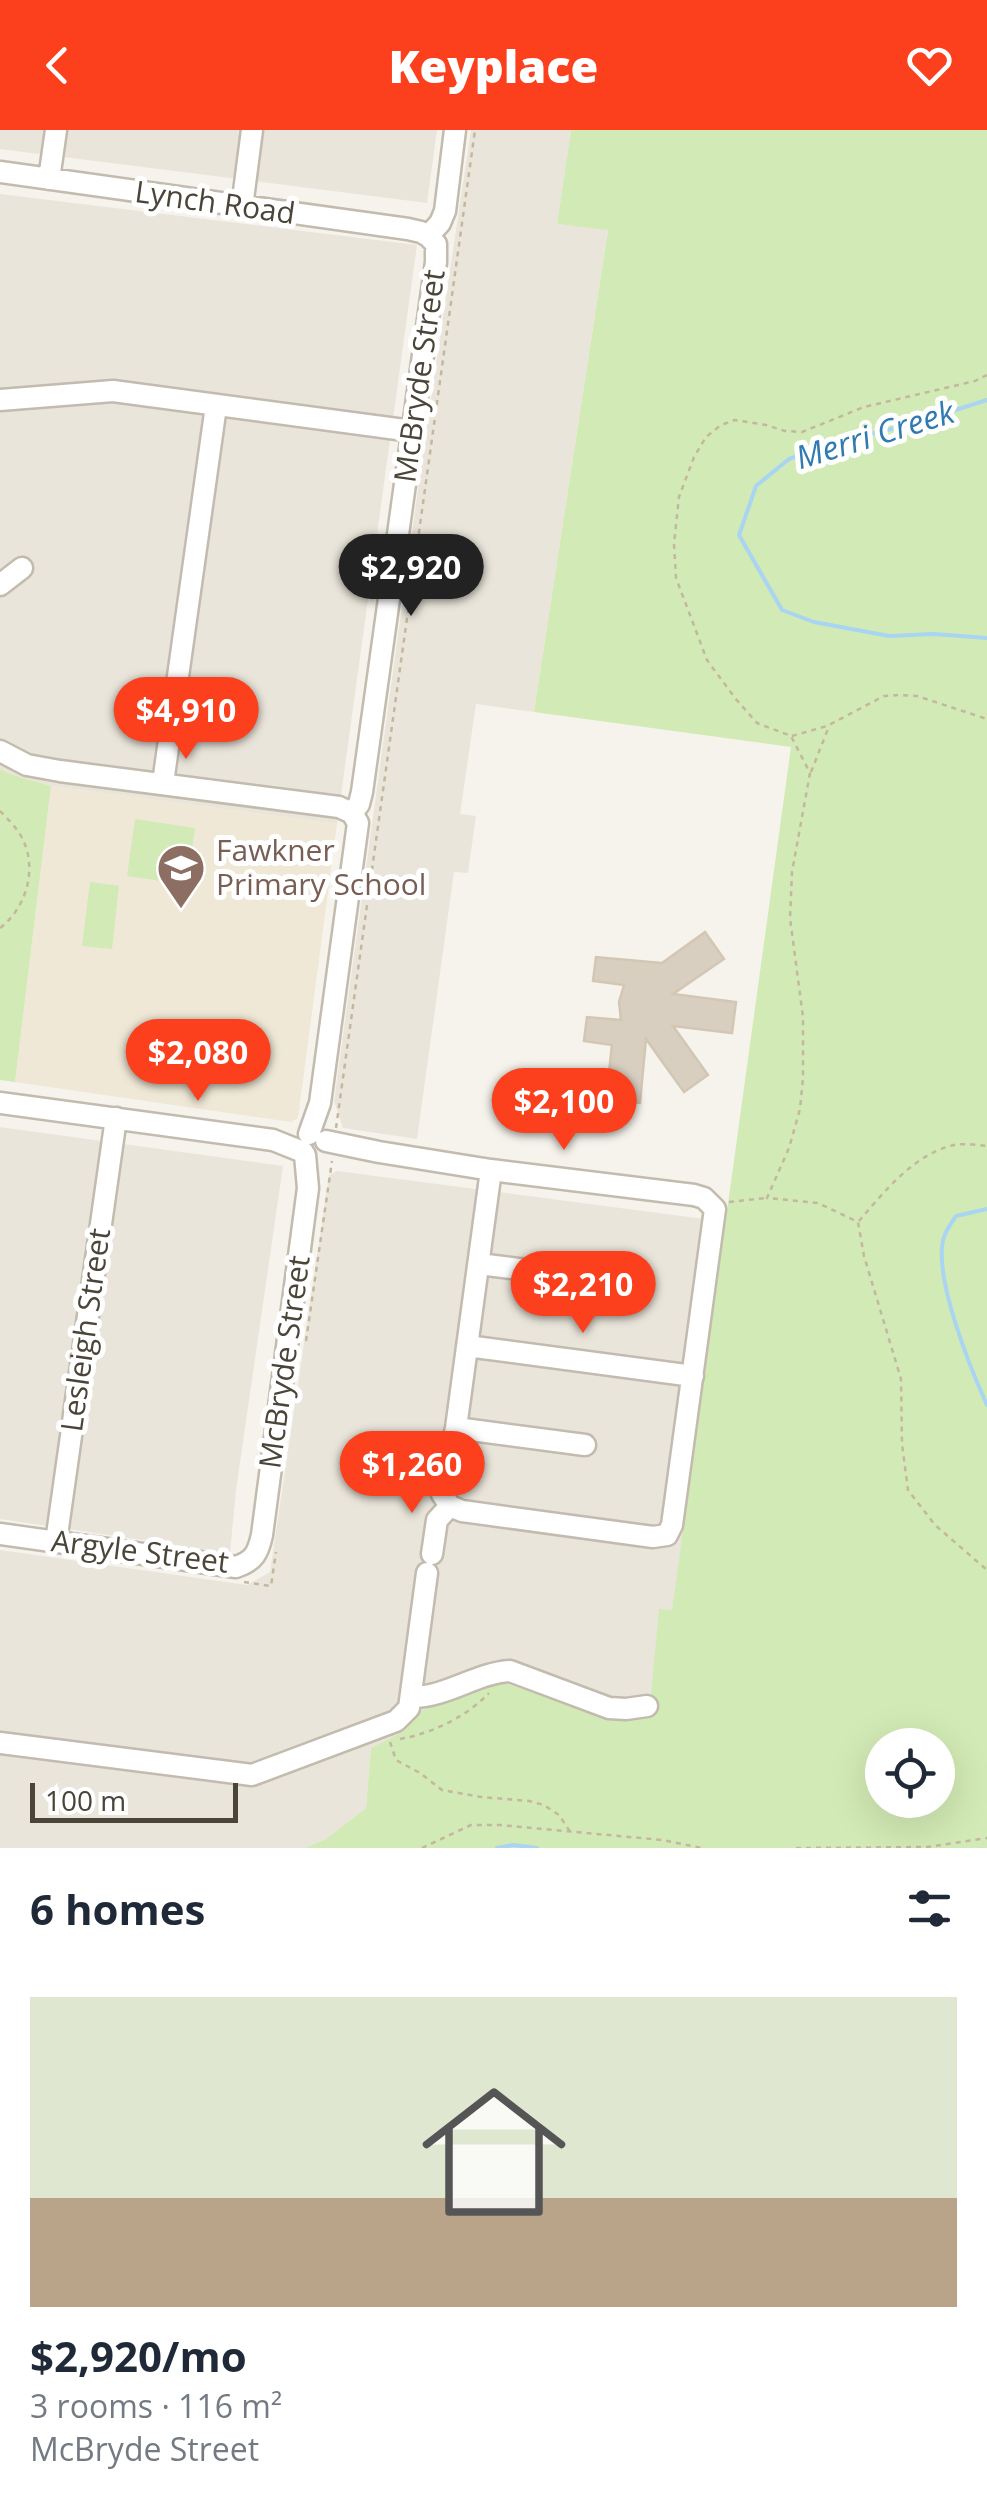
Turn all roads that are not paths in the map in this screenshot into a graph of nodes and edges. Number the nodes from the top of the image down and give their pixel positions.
1 (56, 130) edge
2 (252, 130) edge
3 (456, 130) edge
4 (0, 172) edge
5 (49, 179) junction
6 (242, 207) junction
7 (428, 236) junction
8 (0, 400) edge
9 (216, 406) junction
10 (412, 431) junction
11 (22, 568) dead end
12 (0, 585) edge
13 (0, 752) edge
14 (162, 784) junction
15 (352, 812) junction
16 (0, 1104) edge
17 (116, 1118) junction
18 (314, 1146) junction
19 (490, 1170) junction
20 (478, 1264) junction
21 (613, 1281) dead end
22 (468, 1346) junction
23 (693, 1376) junction
24 (456, 1428) junction
25 (585, 1445) dead end
26 (450, 1506) junction
27 (0, 1534) edge
28 (262, 1535) joint
29 (56, 1542) junction
30 (412, 1697) junction
31 (646, 1706) dead end
32 (0, 1743) edge

1 - 5 street
2 - 6 street
3 - 7 street, McBryde Street
4 - 5 street, Lynch Road
5 - 6 street, Lynch Road
6 - 7 street, Lynch Road
7 - 10 street, McBryde Street
8 - 9 street
9 - 10 street
9 - 14 street
10 - 15 street, McBryde Street
11 - 12 street
13 - 14 street
14 - 15 street
15 - 18 street, McBryde Street
16 - 17 street
17 - 18 street
17 - 29 street, Lesleigh Street
18 - 19 street
18 - 28 street, McBryde Street
19 - 20 street
19 - 23 street
20 - 21 street
20 - 22 street
22 - 23 street
22 - 24 street
23 - 26 street
24 - 25 street
24 - 26 street
26 - 30 street
27 - 29 street, Argyle Street
28 - 29 street, Argyle Street
30 - 31 street
30 - 32 street

